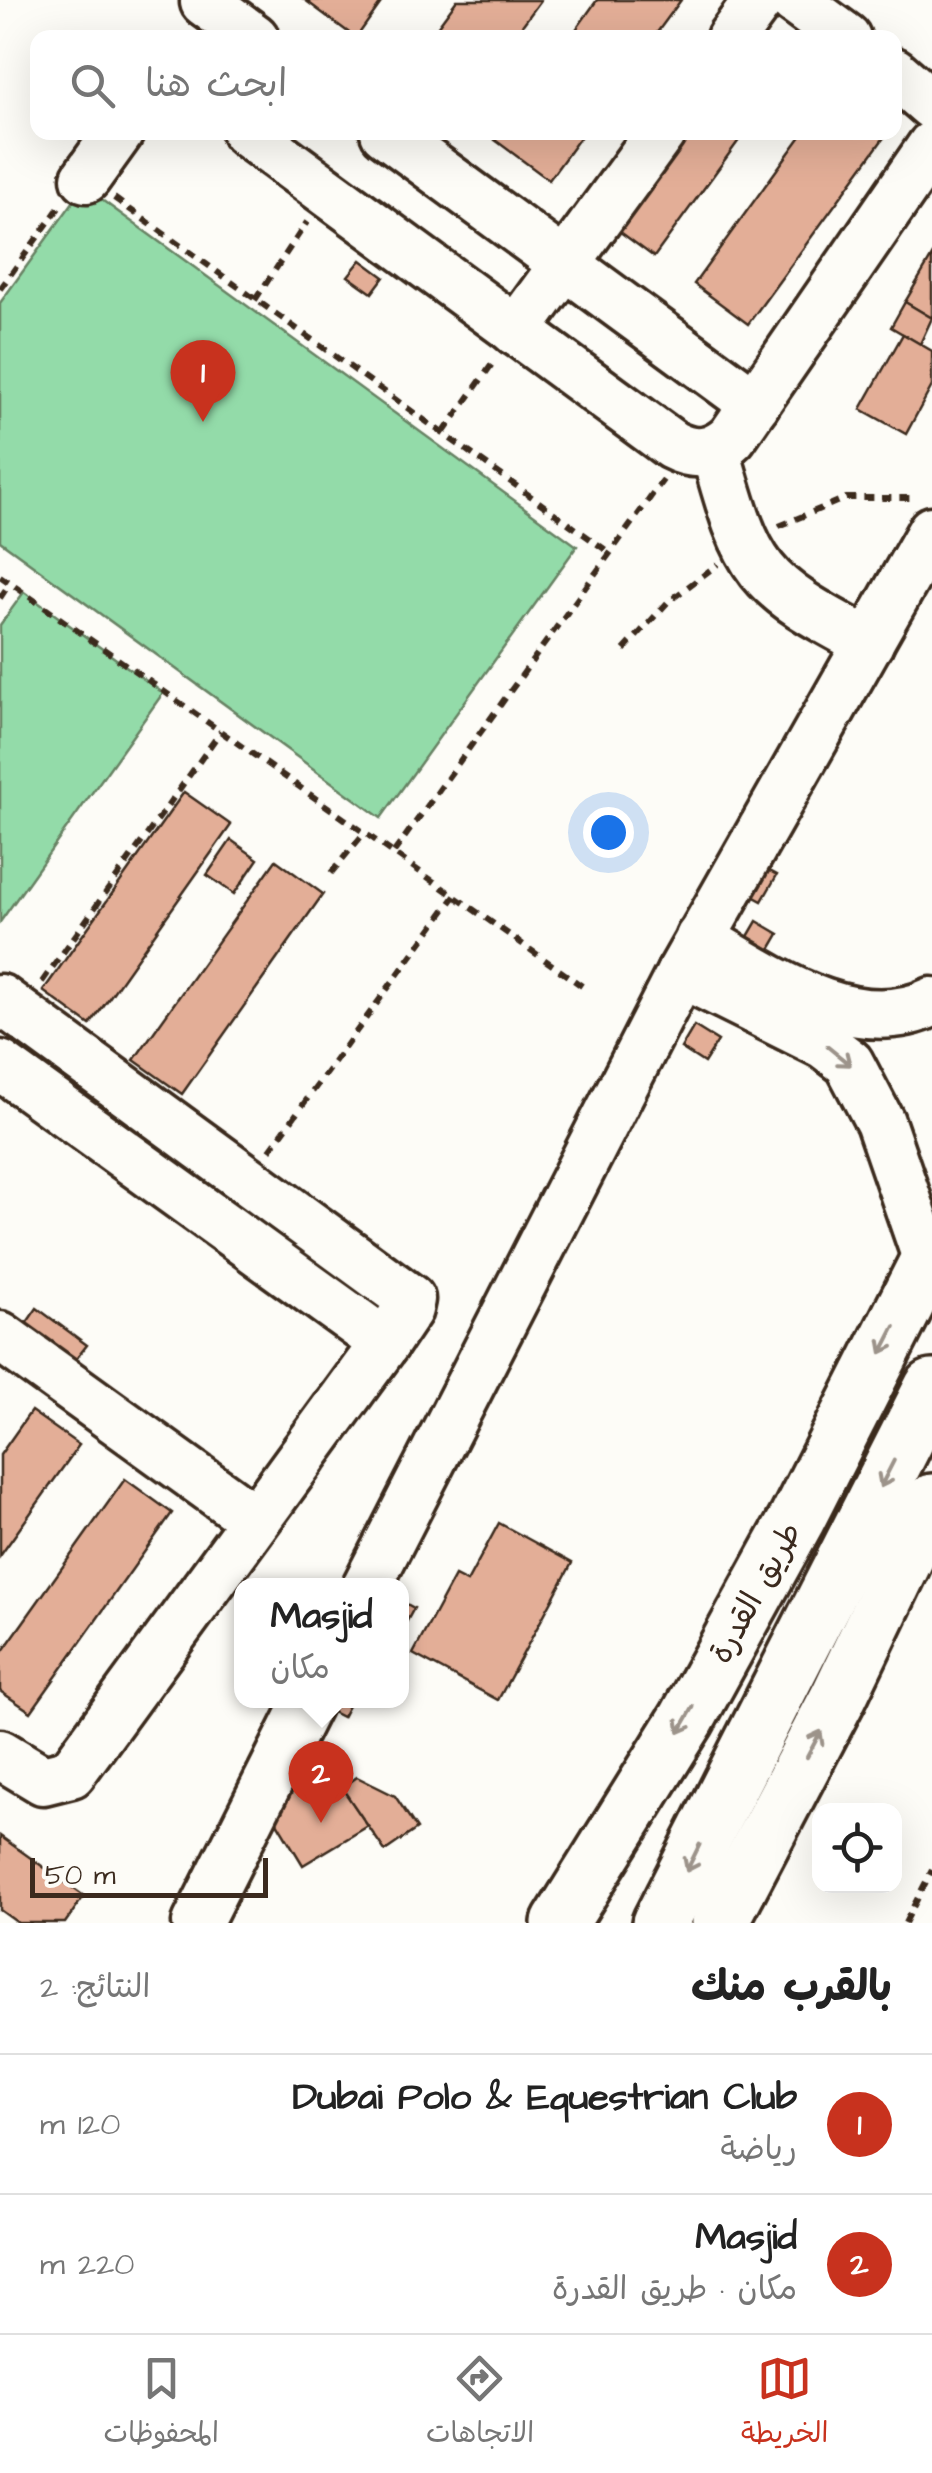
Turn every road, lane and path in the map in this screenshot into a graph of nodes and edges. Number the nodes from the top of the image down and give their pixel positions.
1 (759, 0) edge
2 (794, 0) edge
3 (205, 2) edge
4 (243, 30) edge
5 (737, 30) edge
6 (835, 30) edge
7 (902, 79) edge
8 (932, 105) edge
9 (113, 140) edge
10 (257, 140) edge
11 (395, 140) edge
12 (654, 140) edge
13 (932, 146) edge
14 (86, 178) junction
15 (563, 263) junction
16 (0, 288) edge
17 (516, 331) junction
18 (755, 404) junction
19 (444, 432) junction
20 (699, 450) junction
21 (932, 530) edge
22 (610, 553) junction
23 (0, 576) edge
24 (10, 583) junction
25 (0, 598) edge
26 (869, 644) junction
27 (221, 730) junction
28 (365, 832) junction
29 (394, 852) junction
30 (331, 873) dead end
31 (455, 896) junction
32 (691, 956) junction
33 (582, 986) dead end
34 (932, 1002) edge
35 (11, 1019) edge
36 (0, 1065) edge
37 (249, 1179) junction
38 (930, 1257) edge
39 (0, 1336) edge
40 (385, 1343) junction
41 (932, 1388) edge
42 (932, 1502) edge
43 (256, 1520) junction
44 (372, 1578) edge
45 (305, 1708) edge
46 (0, 1754) edge
47 (932, 1870) edge
48 (196, 1923) edge
49 (560, 1923) edge
50 (660, 1923) edge
51 (720, 1923) edge
52 (905, 1923) edge

1 - 5 lane
2 - 6 lane
3 - 4 lane
7 - 8 lane
9 - 14 lane
10 - 17 lane
11 - 15 lane
12 - 15 lane
13 - 18 lane
14 - 16 path
14 - 19 path
15 - 17 lane
15 - 18 lane
17 - 19 path
17 - 20 lane
18 - 20 lane
19 - 22 path
20 - 22 path
20 - 26 lane
21 - 26 lane
22 - 29 path
23 - 24 path
24 - 25 path
24 - 27 path
26 - 32 lane
27 - 28 path
27 - 35 path
28 - 29 path
28 - 30 path
29 - 31 path
31 - 33 path
31 - 37 path
32 - 34 lane
32 -> 38 lane
32 - 44 lane
35 - 37 lane
36 - 40 lane
37 - 40 lane
38 -> 49 main road, طريق القدرة
39 - 43 lane
40 - 43 lane
41 -> 50 main road, طريق القدرة
51 -> 42 main road
43 - 46 lane
45 - 48 lane
47 - 52 path

